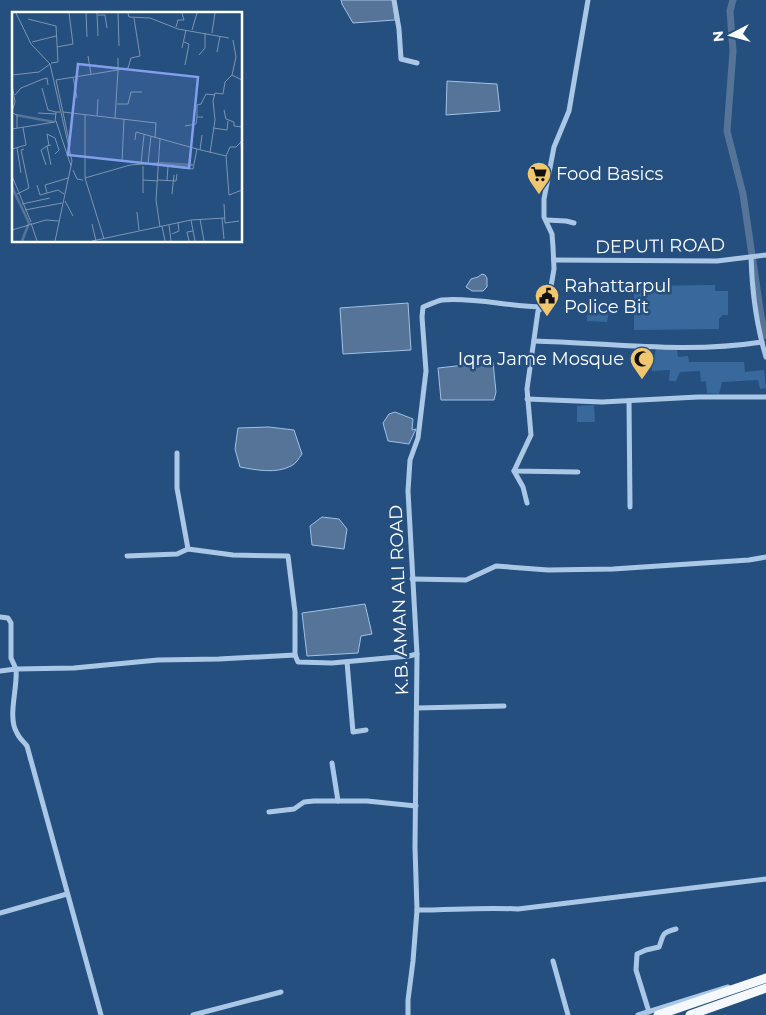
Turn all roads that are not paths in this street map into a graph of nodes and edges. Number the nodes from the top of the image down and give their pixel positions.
1 (394, 0) edge
2 (588, 0) edge
3 (417, 63) dead end
4 (546, 220) junction
5 (574, 223) dead end
6 (766, 254) edge
7 (751, 257) junction
8 (554, 260) junction
9 (543, 307) junction
10 (534, 341) junction
11 (762, 342) junction
12 (766, 357) edge
13 (766, 397) edge
14 (527, 399) junction
15 (629, 401) junction
16 (177, 453) dead end
17 (514, 471) junction
18 (578, 472) dead end
19 (527, 503) dead end
20 (630, 507) dead end
21 (188, 549) junction
22 (127, 556) dead end
23 (766, 557) edge
24 (412, 579) junction
25 (0, 617) edge
26 (417, 654) junction
27 (294, 655) junction
28 (348, 662) junction
29 (16, 669) junction
30 (0, 672) edge
31 (504, 706) dead end
32 (417, 708) junction
33 (366, 730) dead end
34 (332, 763) dead end
35 (338, 801) junction
36 (416, 806) junction
37 (269, 812) dead end
38 (766, 879) edge
39 (67, 894) junction
40 (417, 910) junction
41 (0, 913) edge
42 (676, 929) dead end
43 (553, 961) dead end
44 (766, 978) edge
45 (752, 987) junction
46 (766, 988) edge
47 (281, 992) dead end
48 (649, 1012) junction
49 (100, 1015) edge
50 (193, 1015) edge
51 (408, 1015) edge
52 (568, 1015) edge
53 (638, 1015) edge
54 (658, 1015) edge
55 (692, 1015) edge

1 - 3 street
2 - 4 street
4 - 5 street
4 - 8 street
6 - 7 street, DEPUTI ROAD
7 - 8 street, DEPUTI ROAD
7 - 11 street
8 - 9 street
9 - 10 street
9 - 24 street, K.B. AMAN ALI ROAD
10 - 11 street
10 - 14 street
11 - 12 street
13 - 15 street
14 - 15 street
14 - 17 street
15 - 20 street
16 - 21 street
17 - 18 street
17 - 19 street
21 - 22 street
21 - 27 street
23 - 24 street
24 - 26 street, K.B. AMAN ALI ROAD
25 - 29 street
26 - 28 street
26 - 32 street, K.B. AMAN ALI ROAD
27 - 28 street
27 - 29 street
28 - 33 street
29 - 30 street
29 - 39 street
31 - 32 street
32 - 36 street, K.B. AMAN ALI ROAD
34 - 35 street
35 - 36 street
35 - 37 street
36 - 40 street, K.B. AMAN ALI ROAD
38 - 40 street
39 - 41 street
39 - 49 street
40 - 51 street, K.B. AMAN ALI ROAD
42 - 48 street
43 - 52 street
44 - 45 highway
45 - 46 highway
45 - 48 street
45 - 54 highway
45 - 55 highway
47 - 50 street
48 - 53 street

